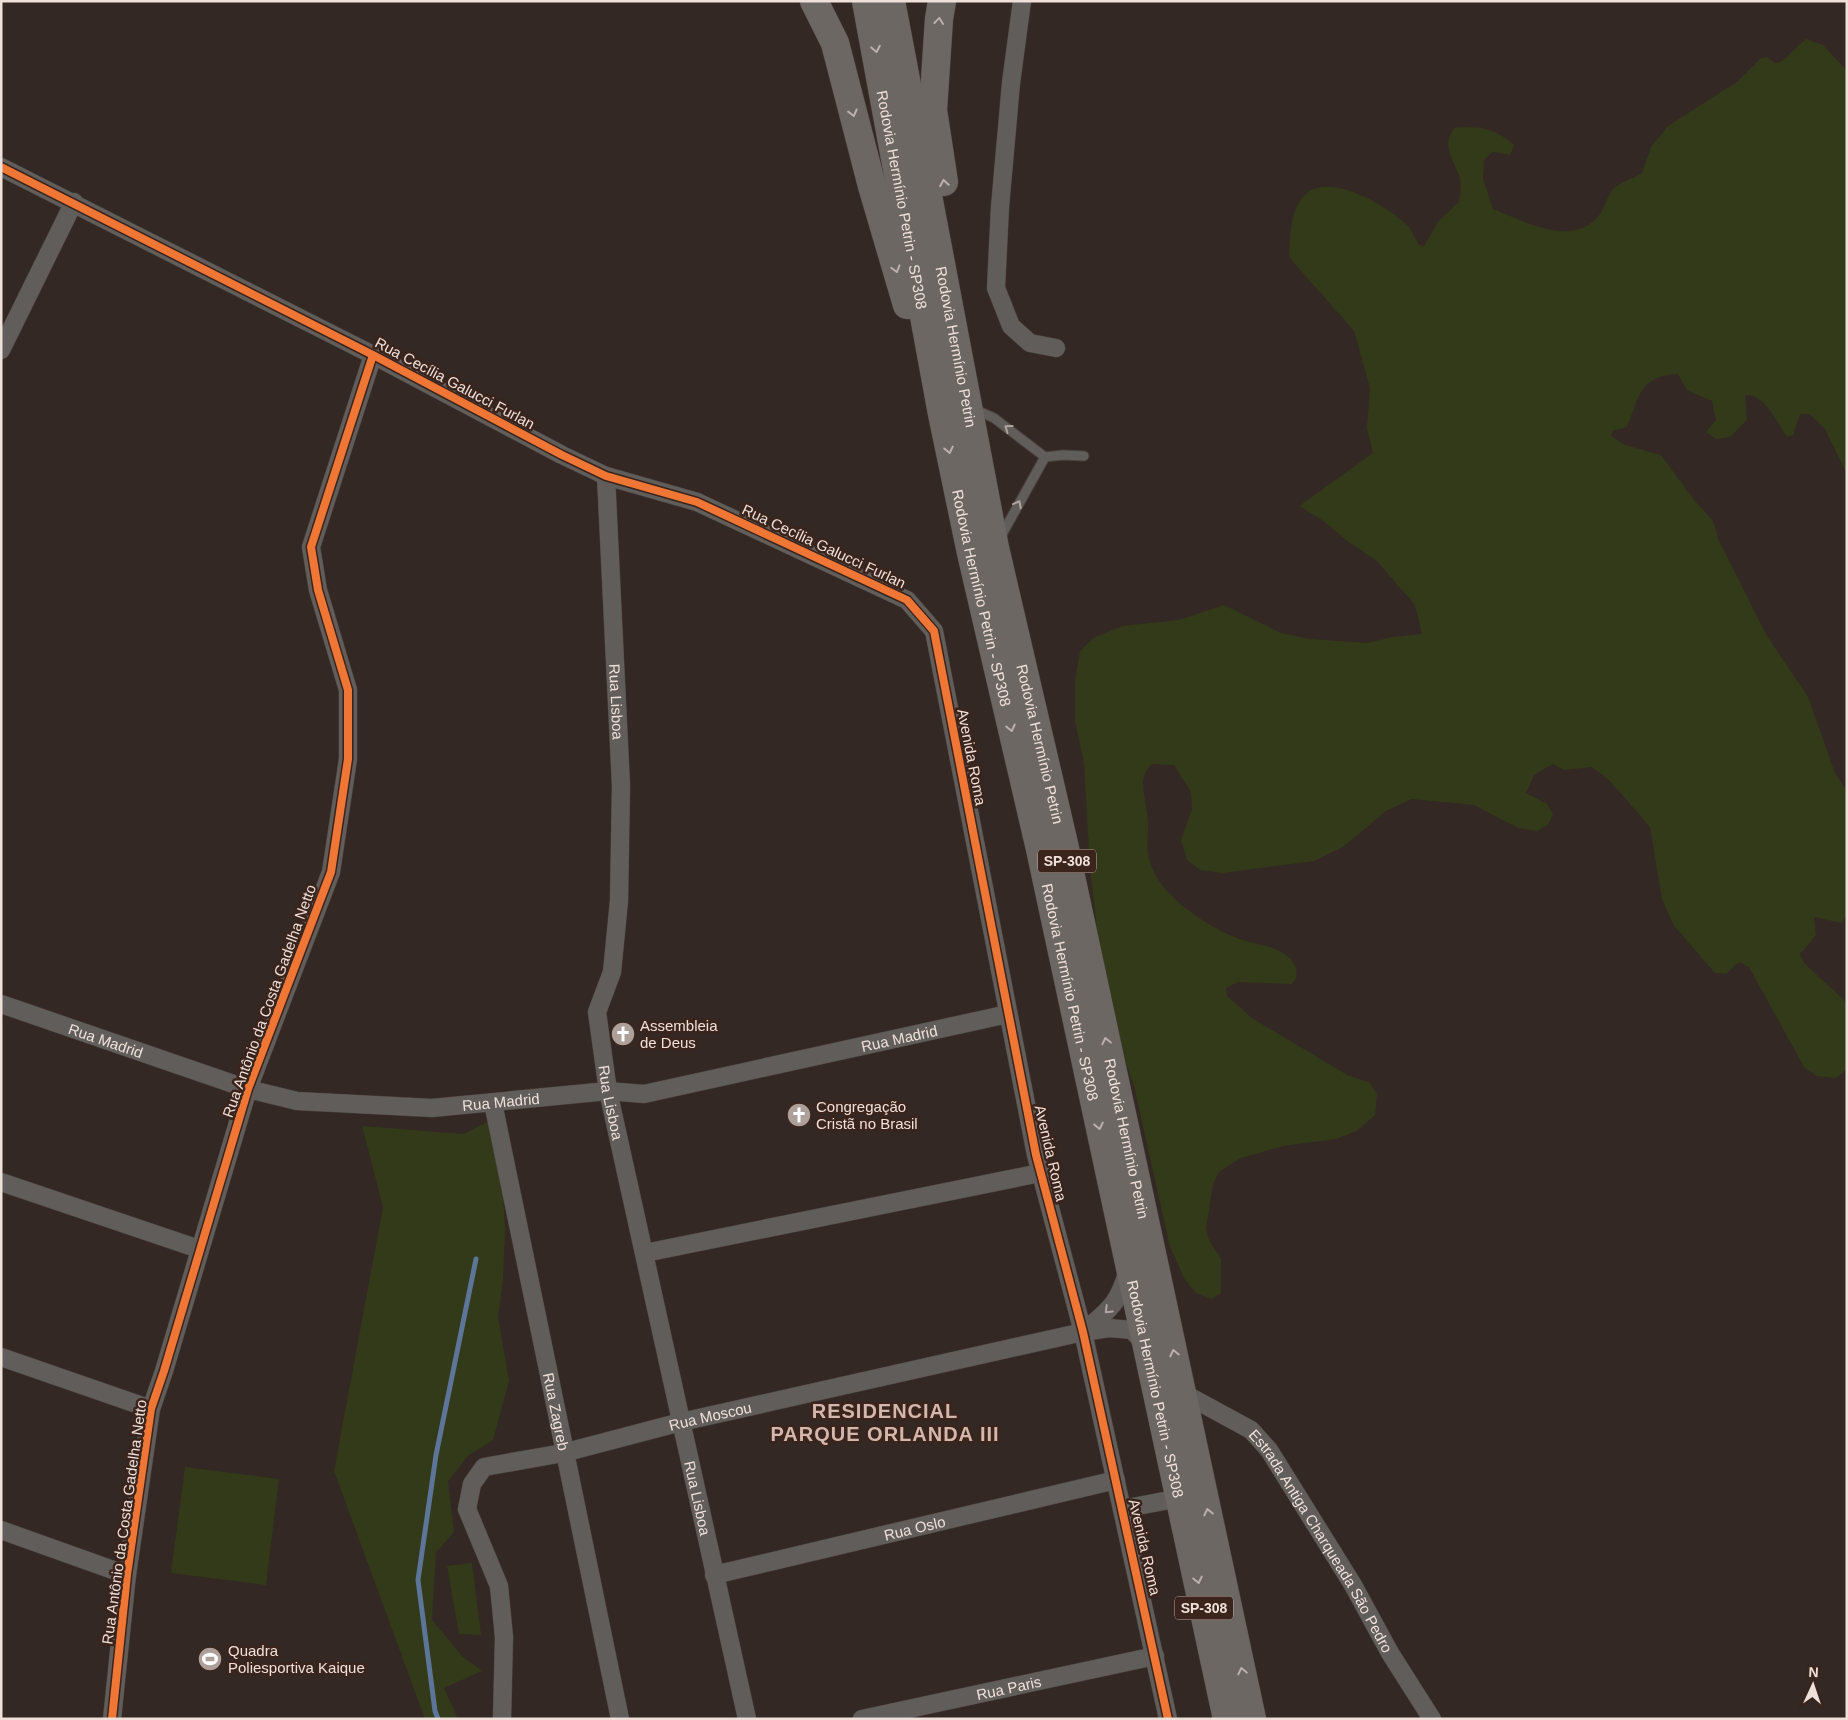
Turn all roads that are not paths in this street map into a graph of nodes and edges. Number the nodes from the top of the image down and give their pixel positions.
1 (814, 1) edge
2 (866, 1) edge
3 (891, 1) edge
4 (942, 1) edge
5 (1022, 1) edge
6 (1, 166) edge
7 (74, 202) junction
8 (1056, 348) dead end
9 (1, 350) edge
10 (373, 354) junction
11 (966, 397) junction
12 (942, 414) junction
13 (1084, 456) dead end
14 (1045, 457) junction
15 (606, 476) junction
16 (995, 548) junction
17 (906, 600) joint
18 (1, 1004) edge
19 (1008, 1014) junction
20 (248, 1089) junction
21 (608, 1091) junction
22 (493, 1103) junction
23 (1040, 1173) junction
24 (1, 1182) edge
25 (199, 1249) junction
26 (644, 1253) junction
27 (1129, 1268) junction
28 (1083, 1332) junction
29 (1147, 1346) junction
30 (1, 1357) edge
31 (1183, 1393) junction
32 (151, 1409) junction
33 (681, 1422) junction
34 (563, 1453) junction
35 (1116, 1480) junction
36 (1180, 1498) junction
37 (1122, 1509) junction
38 (1, 1530) edge
39 (127, 1575) junction
40 (714, 1575) junction
41 (1155, 1656) junction
42 (112, 1719) edge
43 (502, 1719) edge
44 (620, 1719) edge
45 (747, 1719) edge
46 (862, 1719) edge
47 (1168, 1719) edge
48 (1227, 1719) edge
49 (1252, 1719) edge
50 (1432, 1719) edge

1 -> 12 main road
2 -> 12 main road, Rodovia Hermínio Petrin - SP308 / SP-308
3 - 11 main road, Rodovia Hermínio Petrin / SP-308
11 -> 4 main road
5 - 8 street
6 - 7 street, Rua Cecília Galucci Furlan
7 - 9 street
7 - 10 street, Rua Cecília Galucci Furlan
10 - 15 street, Rua Cecília Galucci Furlan
10 - 20 street, Rua Antônio da Costa Gadelha Netto
14 -> 11 lane
11 - 16 main road, Rodovia Hermínio Petrin / SP-308
12 -> 27 main road, Rodovia Hermínio Petrin - SP308 / SP-308
13 - 14 lane
16 -> 14 lane
15 - 17 street, Rua Cecília Galucci Furlan
15 - 21 street, Rua Lisboa
31 -> 16 main road, Rodovia Hermínio Petrin / SP-308
17 - 19 street, Avenida Roma
18 - 20 street, Rua Madrid
19 - 21 street, Rua Madrid
19 - 23 street, Avenida Roma
20 - 22 street, Rua Madrid
20 - 25 street, Rua Antônio da Costa Gadelha Netto
21 - 22 street, Rua Madrid
21 - 26 street, Rua Lisboa
22 - 34 street, Rua Zagreb
23 - 26 street
23 - 28 street, Avenida Roma
24 - 25 street
25 - 32 street, Rua Antônio da Costa Gadelha Netto
26 - 33 street, Rua Lisboa
27 -> 28 street
27 - 29 main road, Rodovia Hermínio Petrin - SP308 / SP-308
28 - 29 street, Rua Moscou
28 - 33 street, Rua Moscou
28 - 35 street, Avenida Roma
29 - 36 main road, Rodovia Hermínio Petrin - SP308 / SP-308
30 - 32 street
49 -> 31 main road, Rodovia Hermínio Petrin / SP-308
31 - 50 street, Estrada Antiga Charqueada São Pedro
32 - 39 street, Rua Antônio da Costa Gadelha Netto
33 - 34 street, Rua Moscou
33 - 40 street, Rua Lisboa
34 - 43 street, Rua Moscou
34 - 44 street, Rua Zagreb
35 - 37 street, Avenida Roma
35 - 40 street, Rua Oslo
36 - 37 street
36 -> 48 main road, Rodovia Hermínio Petrin - SP308 / SP-308
37 - 41 street, Avenida Roma
38 - 39 street
39 - 42 street, Rua Antônio da Costa Gadelha Netto
40 - 45 street, Rua Lisboa
41 - 46 street, Rua Paris
41 - 47 street, Avenida Roma

